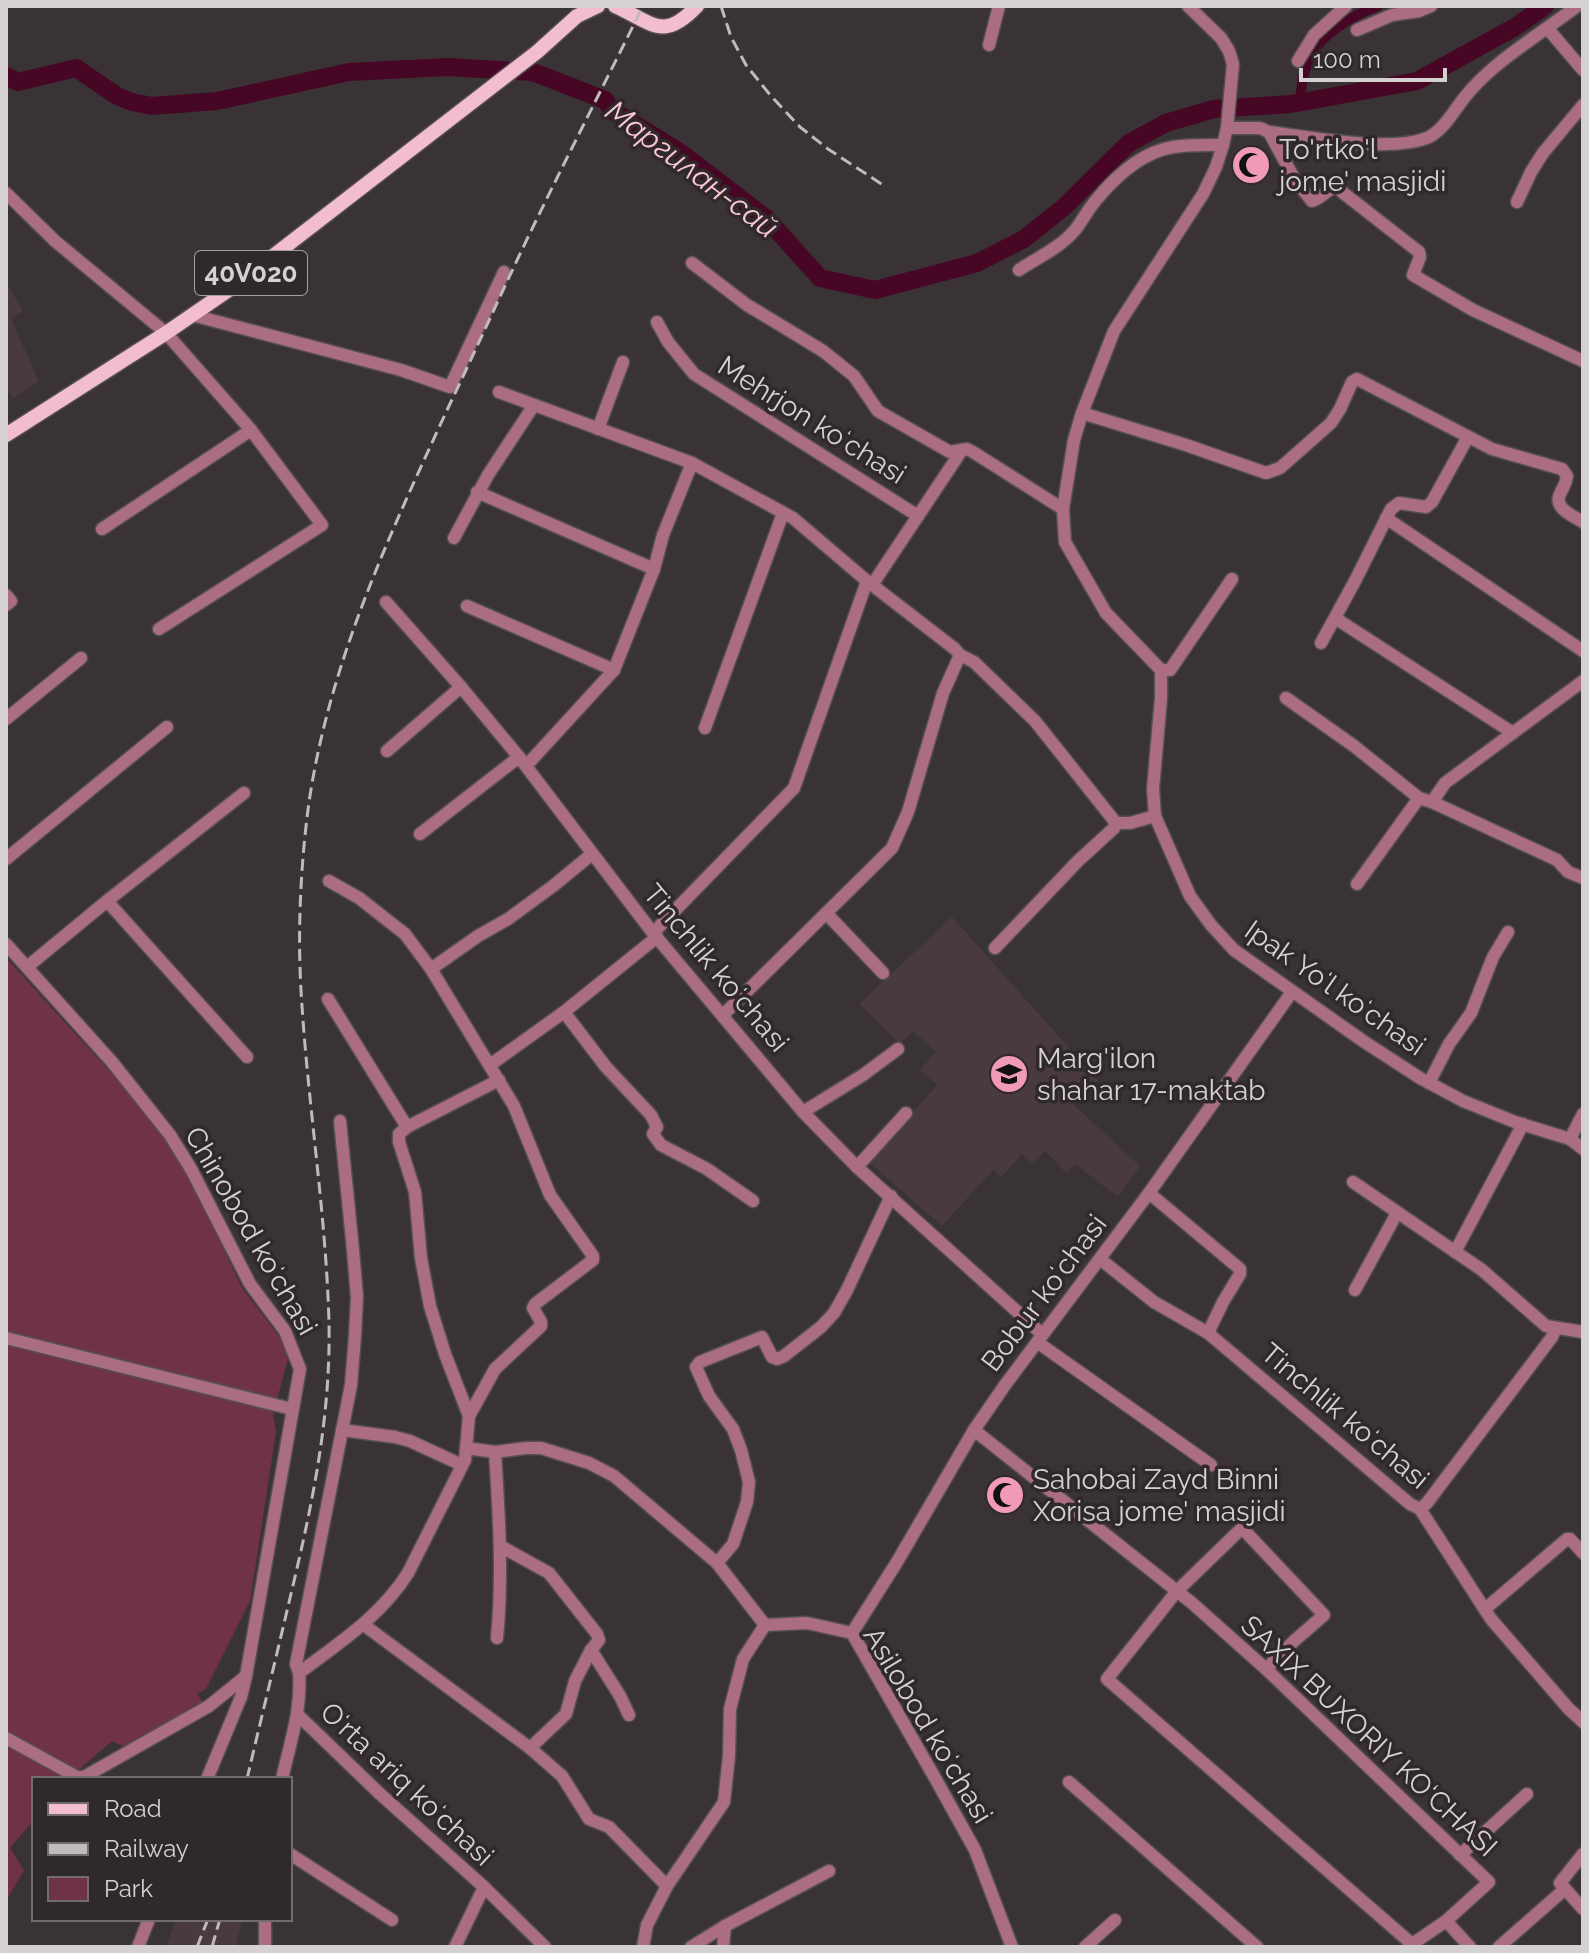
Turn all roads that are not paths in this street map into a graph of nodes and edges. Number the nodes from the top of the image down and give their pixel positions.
1 (598, 6) edge
2 (615, 6) edge
3 (697, 6) edge
4 (999, 6) edge
5 (1188, 6) edge
6 (1346, 6) edge
7 (1431, 6) edge
8 (1577, 6) edge
9 (1200, 11) edge
10 (1548, 29) junction
11 (1357, 30) dead end
12 (989, 45) dead end
13 (1298, 61) dead end
14 (1583, 70) edge
15 (1583, 105) edge
16 (1228, 122) junction
17 (1269, 132) junction
18 (1223, 145) junction
19 (6, 193) edge
20 (1517, 202) dead end
21 (692, 263) dead end
22 (1019, 270) dead end
23 (504, 272) dead end
24 (192, 315) junction
25 (657, 322) dead end
26 (166, 333) junction
27 (1583, 361) edge
28 (623, 362) dead end
29 (499, 392) dead end
30 (534, 405) junction
31 (1082, 413) junction
32 (598, 429) junction
33 (251, 430) junction
34 (6, 435) edge
35 (1468, 437) junction
36 (962, 450) junction
37 (692, 463) junction
38 (477, 492) junction
39 (1063, 509) junction
40 (783, 513) junction
41 (918, 516) junction
42 (1386, 518) junction
43 (1583, 522) edge
44 (102, 529) dead end
45 (454, 538) dead end
46 (654, 569) junction
47 (1232, 579) dead end
48 (870, 583) junction
49 (6, 595) edge
50 (386, 602) dead end
51 (6, 605) edge
52 (467, 606) dead end
53 (1335, 618) junction
54 (159, 629) dead end
55 (1321, 643) dead end
56 (1583, 651) edge
57 (960, 655) junction
58 (81, 658) dead end
59 (614, 670) junction
60 (1161, 670) junction
61 (1583, 681) edge
62 (461, 687) junction
63 (1286, 698) dead end
64 (6, 719) edge
65 (167, 727) dead end
66 (705, 728) dead end
67 (1513, 733) junction
68 (387, 751) dead end
69 (522, 761) junction
70 (244, 793) dead end
71 (1419, 798) junction
72 (1432, 802) junction
73 (1155, 816) junction
74 (1116, 823) junction
75 (420, 834) dead end
76 (592, 854) junction
77 (6, 859) edge
78 (1583, 878) edge
79 (329, 881) dead end
80 (1357, 884) dead end
81 (107, 901) junction
82 (826, 913) junction
83 (1508, 932) dead end
84 (655, 935) junction
85 (6, 944) edge
86 (995, 948) dead end
87 (27, 967) junction
88 (431, 969) junction
89 (883, 973) dead end
90 (1292, 992) junction
91 (328, 999) dead end
92 (564, 1012) junction
93 (723, 1015) junction
94 (898, 1049) dead end
95 (247, 1057) dead end
96 (490, 1065) junction
97 (499, 1080) junction
98 (1429, 1083) junction
99 (803, 1112) junction
100 (906, 1113) dead end
101 (1583, 1114) edge
102 (340, 1121) dead end
103 (1523, 1124) junction
104 (407, 1127) junction
105 (1570, 1139) junction
106 (1583, 1149) edge
107 (857, 1167) junction
108 (1353, 1182) dead end
109 (1149, 1193) junction
110 (891, 1196) junction
111 (753, 1201) dead end
112 (1397, 1213) junction
113 (1455, 1252) junction
114 (1100, 1259) junction
115 (1355, 1290) dead end
116 (1556, 1328) junction
117 (1583, 1332) edge
118 (1208, 1333) junction
119 (6, 1338) edge
120 (1040, 1338) junction
121 (292, 1409) junction
122 (469, 1416) junction
123 (342, 1430) junction
124 (974, 1430) junction
125 (466, 1448) junction
126 (495, 1452) junction
127 (462, 1465) junction
128 (1211, 1465) dead end
129 (1420, 1509) junction
130 (502, 1547) junction
131 (1583, 1553) edge
132 (717, 1563) junction
133 (1177, 1591) junction
134 (1485, 1609) junction
135 (364, 1625) junction
136 (765, 1625) junction
137 (852, 1633) junction
138 (497, 1638) dead end
139 (591, 1650) junction
140 (1266, 1669) junction
141 (299, 1673) junction
142 (246, 1676) junction
143 (298, 1715) junction
144 (629, 1715) dead end
145 (1583, 1722) edge
146 (6, 1738) edge
147 (530, 1748) junction
148 (208, 1777) edge
149 (282, 1777) edge
150 (1069, 1782) dead end
151 (1527, 1794) dead end
152 (1583, 1854) edge
153 (292, 1855) edge
154 (1460, 1855) junction
155 (829, 1871) dead end
156 (667, 1886) junction
157 (1563, 1886) junction
158 (484, 1887) junction
159 (1583, 1909) edge
160 (392, 1920) dead end
161 (1115, 1920) dead end
162 (148, 1921) edge
163 (265, 1921) edge
164 (1446, 1921) junction
165 (725, 1926) junction
166 (1410, 1946) edge
167 (138, 1947) edge
168 (265, 1947) edge
169 (455, 1947) edge
170 (545, 1947) edge
171 (643, 1947) edge
172 (691, 1947) edge
173 (723, 1947) edge
174 (1012, 1947) edge
175 (1085, 1947) edge
176 (1257, 1947) edge
177 (1470, 1947) edge
178 (1499, 1947) edge

1 - 24 main road, 40V020
2 - 3 main road
4 - 12 street
5 - 9 street
6 - 13 street
7 - 11 street
8 - 10 street
9 - 16 street
10 - 14 street
10 - 17 street
15 - 20 street
16 - 17 street
16 - 18 street
17 - 27 street
18 - 22 street
18 - 31 street
19 - 26 street
21 - 36 street
23 - 24 street
24 - 26 main road, 40V020
25 - 41 street, Mehrjon koʻchasi
26 - 33 street
26 - 34 main road, 40V020
28 - 32 street
29 - 30 street
30 - 32 street
30 - 38 street
31 - 35 street
31 - 39 street
32 - 37 street
33 - 44 street
33 - 54 street
35 - 42 street
35 - 43 street
36 - 39 street
36 - 41 street, Mehrjon koʻchasi
37 - 40 street
37 - 46 street
38 - 45 street
38 - 46 street
39 - 60 street
40 - 48 street
40 - 66 street
41 - 48 street, Mehrjon koʻchasi
42 - 53 street
42 - 56 street
46 - 59 street
47 - 60 street
48 - 57 street
48 - 84 street, Mehrjon koʻchasi
49 - 51 street
50 - 62 street, Tinchlik koʻchasi
52 - 59 street
53 - 55 street
53 - 67 street
57 - 74 street
57 - 82 street
58 - 64 street
59 - 69 street
60 - 73 street, Ipak Yoʻl koʻchasi
61 - 67 street
62 - 68 street
62 - 69 street, Tinchlik koʻchasi
63 - 71 street
65 - 77 street
67 - 72 street
69 - 75 street
69 - 76 street, Tinchlik koʻchasi
70 - 81 street
71 - 72 street
71 - 80 street
72 - 78 street
73 - 74 street
73 - 90 street, Ipak Yoʻl koʻchasi
74 - 86 street
76 - 84 street, Tinchlik koʻchasi
76 - 88 street
79 - 88 street
81 - 87 street
81 - 95 street
82 - 89 street
82 - 93 street
83 - 98 street
84 - 92 street, Mehrjon koʻchasi
84 - 93 street, Tinchlik koʻchasi
85 - 87 street, Chinobod koʻchasi
87 - 121 street, Chinobod koʻchasi
88 - 96 street
90 - 98 street, Ipak Yoʻl koʻchasi
90 - 109 street, Bobur koʻchasi
91 - 104 street
92 - 96 street, Mehrjon koʻchasi
92 - 111 street
93 - 99 street, Tinchlik koʻchasi
94 - 99 street
96 - 97 street
97 - 104 street
97 - 122 street
98 - 103 street, Ipak Yoʻl koʻchasi
99 - 107 street, Tinchlik koʻchasi
100 - 107 street
101 - 105 street
102 - 123 street
103 - 105 street, Ipak Yoʻl koʻchasi
103 - 113 street
104 - 122 street
105 - 106 street, Ipak Yoʻl koʻchasi
107 - 110 street, Tinchlik koʻchasi
108 - 112 street
109 - 114 street, Bobur koʻchasi
109 - 118 street
110 - 120 street, Tinchlik koʻchasi
110 - 132 street
112 - 113 street
112 - 115 street
113 - 116 street
114 - 118 street, Tinchlik koʻchasi
114 - 120 street, Bobur koʻchasi
116 - 117 street
116 - 129 street
118 - 129 street, Tinchlik koʻchasi
119 - 121 street
120 - 124 street, Bobur koʻchasi
120 - 128 street, Tinchlik koʻchasi
121 - 142 street, Chinobod koʻchasi
122 - 125 street
123 - 127 street
123 - 141 street
124 - 133 street, SAXIX BUXORIY KO‘CHASI
124 - 137 street, Bobur koʻchasi
125 - 126 street
125 - 127 street
126 - 130 street
126 - 132 street
127 - 135 street
129 - 134 street, Tinchlik koʻchasi
130 - 138 street
130 - 139 street
131 - 134 street
132 - 136 street
133 - 140 street, SAXIX BUXORIY KO‘CHASI
133 - 140 street
133 - 166 street, SAXIX BUXORIY KO‘CHASI
134 - 145 street, Tinchlik koʻchasi
135 - 141 street
135 - 147 street
136 - 137 street, Asilobod koʻchasi
136 - 156 street
137 - 174 street, Asilobod koʻchasi
139 - 144 street
139 - 147 street
140 - 154 street, SAXIX BUXORIY KO‘CHASI
141 - 143 street
142 - 146 street
142 - 148 street, Chinobod koʻchasi
143 - 149 street, Oʻrta ariq koʻchasi
143 - 158 street, Oʻrta ariq koʻchasi
147 - 156 street
150 - 176 street
151 - 154 street
152 - 157 street
153 - 160 street
154 - 164 street, SAXIX BUXORIY KO‘CHASI
155 - 165 street
156 - 171 street
157 - 159 street
157 - 178 street
158 - 169 street, Oʻrta ariq koʻchasi
158 - 170 street
161 - 175 street
162 - 167 street
163 - 168 street
164 - 166 street, SAXIX BUXORIY KO‘CHASI
164 - 177 street
165 - 172 street
165 - 173 street

